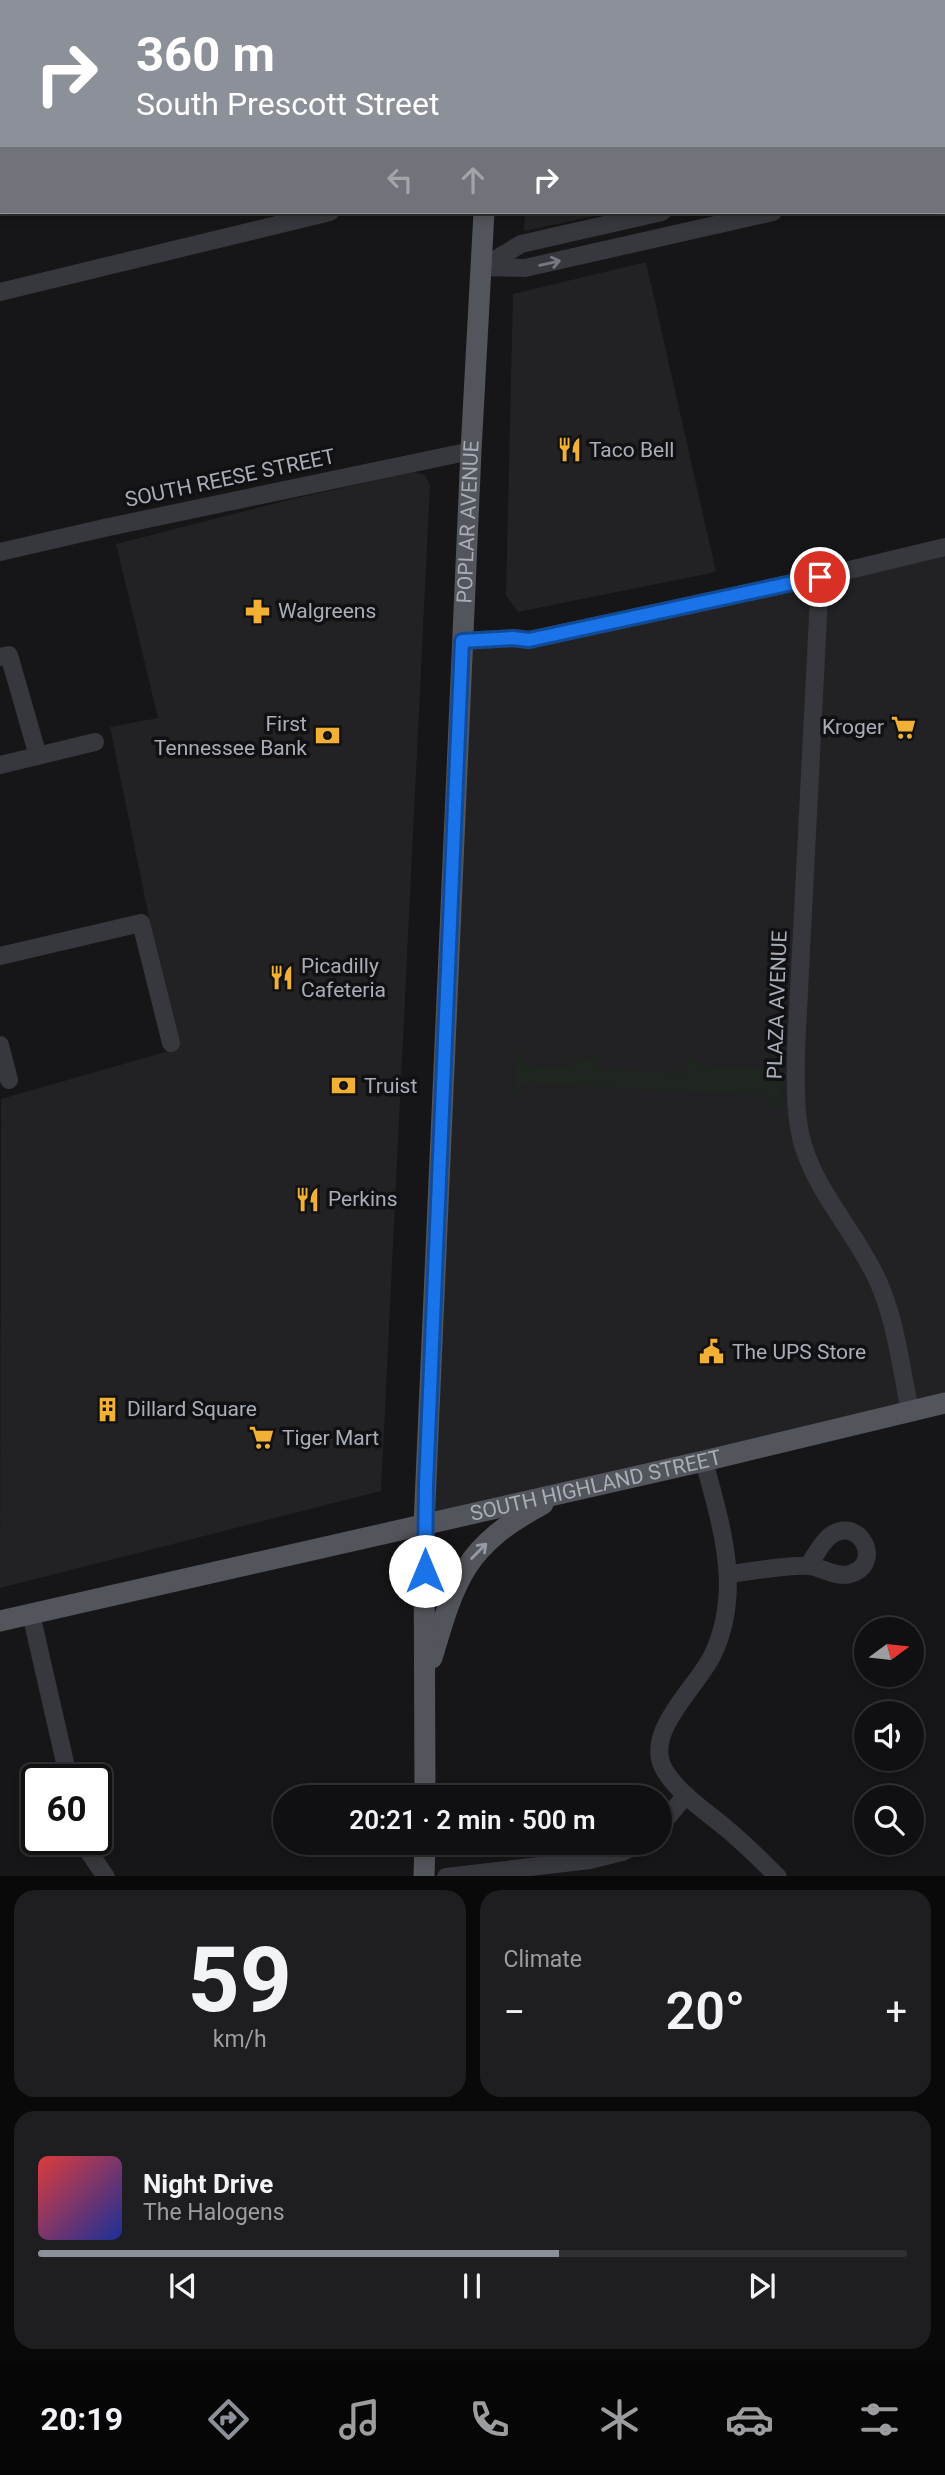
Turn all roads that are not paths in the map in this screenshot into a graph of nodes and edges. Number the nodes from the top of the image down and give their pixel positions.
1 (322, 214) edge
2 (484, 214) edge
3 (653, 214) edge
4 (764, 214) edge
5 (483, 267) junction
6 (0, 292) edge
7 (471, 451) junction
8 (945, 547) edge
9 (0, 552) edge
10 (820, 577) junction
11 (462, 641) junction
12 (0, 657) edge
13 (94, 742) dead end
14 (38, 756) junction
15 (0, 765) edge
16 (0, 956) edge
17 (171, 1043) dead end
18 (0, 1045) edge
19 (9, 1080) dead end
20 (945, 1403) edge
21 (910, 1411) junction
22 (704, 1461) junction
23 (572, 1491) junction
24 (424, 1525) junction
25 (808, 1566) dead end
26 (728, 1574) junction
27 (31, 1614) junction
28 (0, 1621) edge
29 (425, 1680) junction
30 (65, 1764) edge
31 (425, 1785) edge
32 (686, 1795) junction
33 (672, 1812) edge
34 (91, 1855) edge
35 (425, 1855) edge
36 (610, 1855) edge
37 (105, 1876) edge
38 (425, 1876) edge
39 (454, 1876) edge
40 (777, 1876) edge

1 - 6 street
2 - 5 main road, POPLAR AVENUE
3 - 5 street
5 -> 4 street
5 - 7 main road, POPLAR AVENUE
7 - 9 street, SOUTH REESE STREET
7 - 11 main road, POPLAR AVENUE
8 - 10 street
10 - 11 street
10 - 21 street, PLAZA AVENUE
11 - 24 main road, POPLAR AVENUE
12 - 14 street
13 - 14 street
14 - 15 street
16 - 17 street
18 - 19 street
20 - 21 main road, SOUTH HIGHLAND STREET
21 - 22 main road, SOUTH HIGHLAND STREET
22 - 23 main road, SOUTH HIGHLAND STREET
22 - 26 street
23 - 24 main road, SOUTH HIGHLAND STREET
29 -> 23 main road
24 - 27 main road, SOUTH HIGHLAND STREET
24 - 29 main road, POPLAR AVENUE
25 - 26 street
26 - 32 street
27 - 28 main road, SOUTH HIGHLAND STREET
27 - 30 street
29 - 31 main road, POPLAR AVENUE
32 - 33 street
32 - 40 street
34 - 37 street
35 - 38 main road
36 - 39 street

